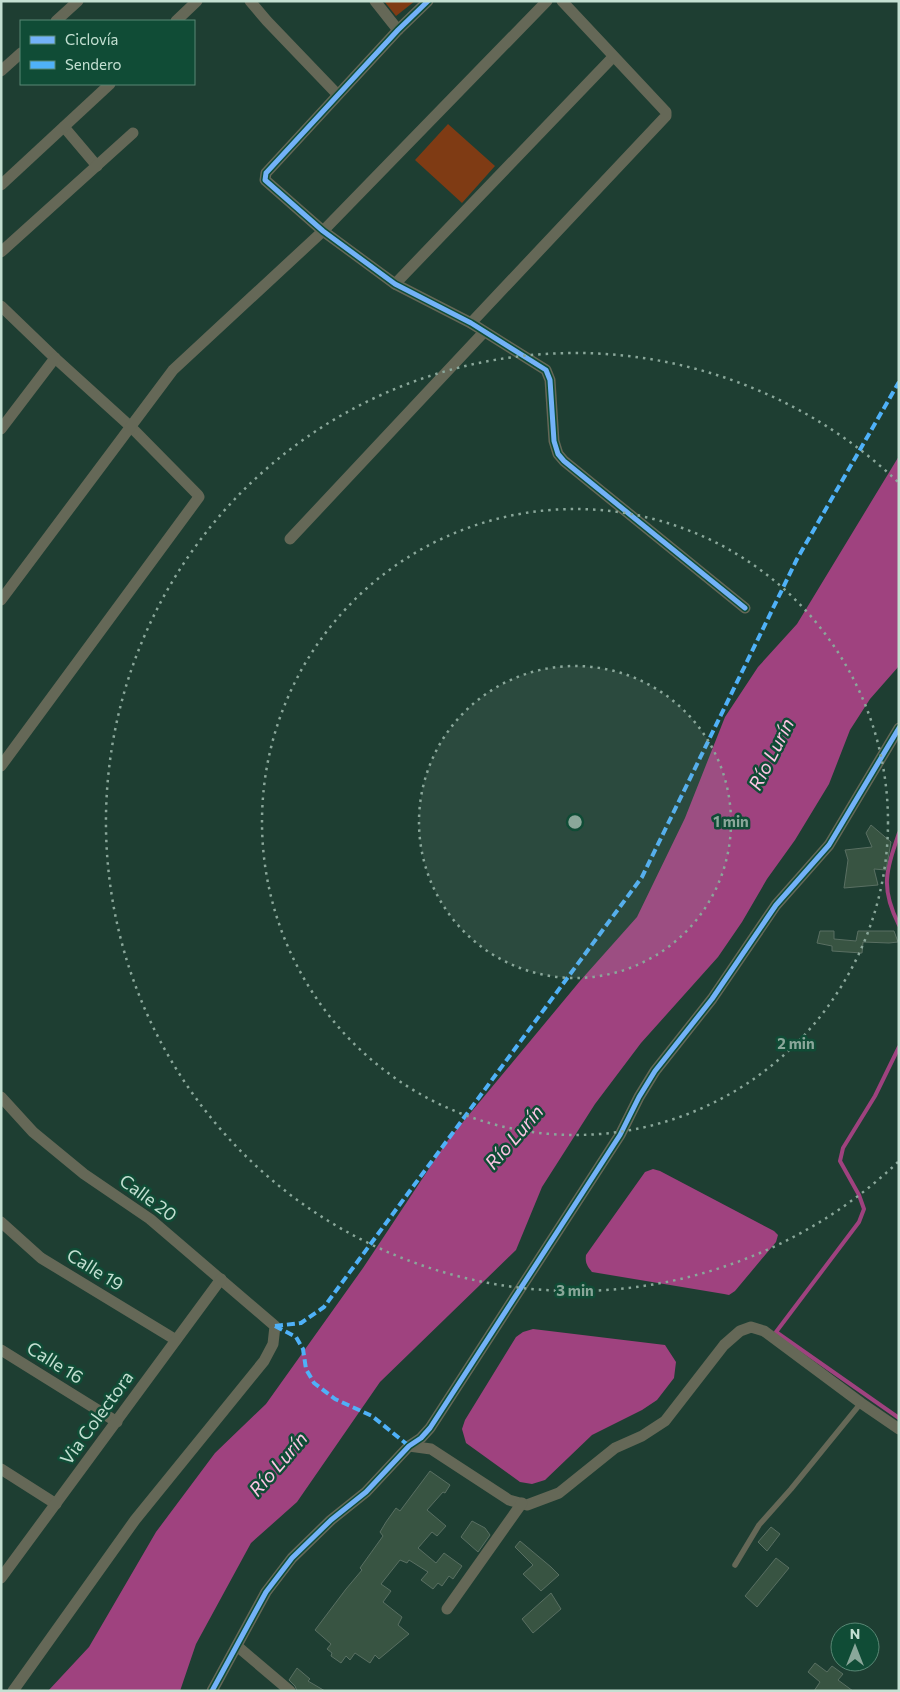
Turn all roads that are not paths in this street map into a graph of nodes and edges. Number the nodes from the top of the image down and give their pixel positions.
1 (78, 1) edge
2 (197, 1) edge
3 (250, 1) edge
4 (375, 1) edge
5 (428, 1) edge
6 (547, 1) edge
7 (562, 1) edge
8 (57, 20) edge
9 (177, 20) edge
10 (398, 30) junction
11 (20, 54) edge
12 (614, 57) junction
13 (1, 71) edge
14 (109, 85) edge
15 (338, 94) junction
16 (64, 127) junction
17 (133, 133) dead end
18 (97, 166) junction
19 (1, 185) edge
20 (323, 231) junction
21 (1, 252) edge
22 (395, 284) junction
23 (1, 306) edge
24 (471, 323) junction
25 (484, 332) junction
26 (55, 358) junction
27 (131, 427) junction
28 (1, 429) edge
29 (290, 539) dead end
30 (1, 600) edge
31 (745, 608) dead end
32 (899, 728) edge
33 (1, 766) edge
34 (1, 1097) edge
35 (1, 1222) edge
36 (222, 1279) junction
37 (176, 1340) junction
38 (1, 1350) edge
39 (860, 1403) junction
40 (117, 1422) junction
41 (899, 1428) edge
42 (409, 1446) junction
43 (1, 1469) edge
44 (522, 1503) junction
45 (56, 1504) junction
46 (735, 1565) dead end
47 (1, 1578) edge
48 (447, 1609) dead end
49 (237, 1646) junction
50 (13, 1691) edge
51 (212, 1691) edge
52 (290, 1691) edge

1 - 8 street
2 - 9 street
3 - 15 street
4 - 10 street
5 - 10 street
6 - 20 street
7 - 12 street
10 - 15 street
11 - 13 street
12 - 22 street
12 - 24 street
14 - 16 street
15 - 20 street
16 - 18 street
16 - 19 street
17 - 18 street
18 - 21 street
20 - 22 street
20 - 27 street
22 - 24 street
23 - 26 street
24 - 25 street
25 - 29 street
25 - 31 street
26 - 27 street
26 - 28 street
27 - 30 street
27 - 33 street
32 - 42 street
34 - 36 street, Calle 20
35 - 37 street, Calle 19
36 - 37 street, Via Colectora
36 - 50 street, Calle 20
37 - 40 street, Via Colectora
38 - 40 street, Calle 16
39 - 41 street
39 - 44 street
39 - 46 lane
40 - 45 street, Via Colectora
42 - 44 street
42 - 49 street
43 - 45 street
44 - 48 street
45 - 47 street, Via Colectora
49 - 51 street
49 - 52 street

